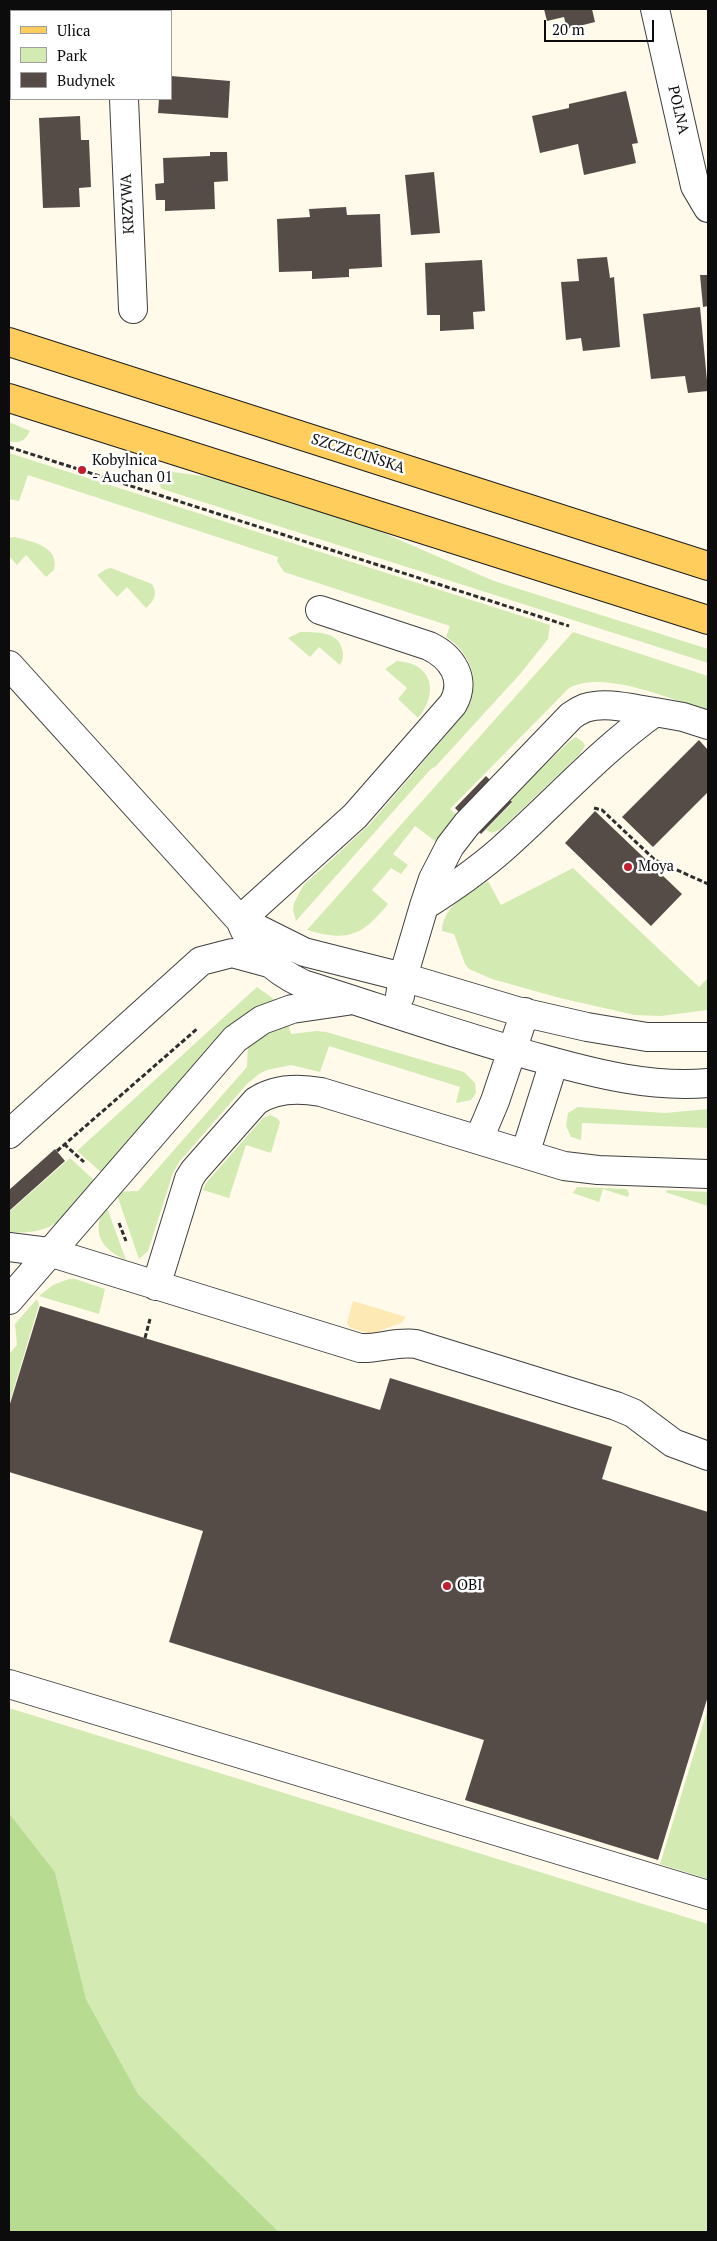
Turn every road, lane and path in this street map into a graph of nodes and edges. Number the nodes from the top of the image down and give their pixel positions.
1 (655, 9) edge
2 (124, 100) edge
3 (708, 208) edge
4 (133, 309) dead end
5 (9, 342) edge
6 (9, 398) edge
7 (9, 447) edge
8 (708, 566) edge
9 (320, 610) dead end
10 (708, 620) edge
11 (569, 626) dead end
12 (9, 665) edge
13 (655, 712) junction
14 (708, 725) edge
15 (590, 809) dead end
16 (708, 884) edge
17 (424, 906) junction
18 (240, 920) junction
19 (269, 963) junction
20 (404, 977) junction
21 (353, 1000) junction
22 (525, 1012) junction
23 (397, 1015) junction
24 (203, 1023) dead end
25 (708, 1037) edge
26 (512, 1051) junction
27 (554, 1062) junction
28 (708, 1084) edge
29 (9, 1134) edge
30 (479, 1139) junction
31 (64, 1144) junction
32 (57, 1152) dead end
33 (525, 1154) junction
34 (708, 1174) edge
35 (105, 1189) junction
36 (9, 1247) edge
37 (49, 1252) junction
38 (149, 1284) junction
39 (9, 1300) edge
40 (145, 1338) dead end
41 (708, 1456) edge
42 (9, 1684) edge
43 (708, 1895) edge

1 - 3 street, POLNA
2 - 4 street, KRZYWA
5 - 8 main road, SZCZECIŃSKA
6 - 10 main road
7 - 11 path
9 - 18 street
12 - 18 street
13 - 14 street
13 - 17 street
13 - 17 street
15 - 16 path
17 - 20 street
18 - 19 street
18 - 20 street
19 - 21 street
19 - 29 street
20 - 22 street
20 - 23 street
21 - 23 street
21 - 35 street
22 - 25 street
22 - 26 street
23 - 26 street
24 - 31 path
26 - 27 street
26 - 30 street
27 - 28 street
27 - 33 street
30 - 33 street
30 - 38 street
31 - 32 path
31 - 35 path
33 - 34 street
35 - 37 street
35 - 38 path
36 - 37 street
37 - 38 street
37 - 39 street
38 - 40 path
38 - 41 street
42 - 43 street

